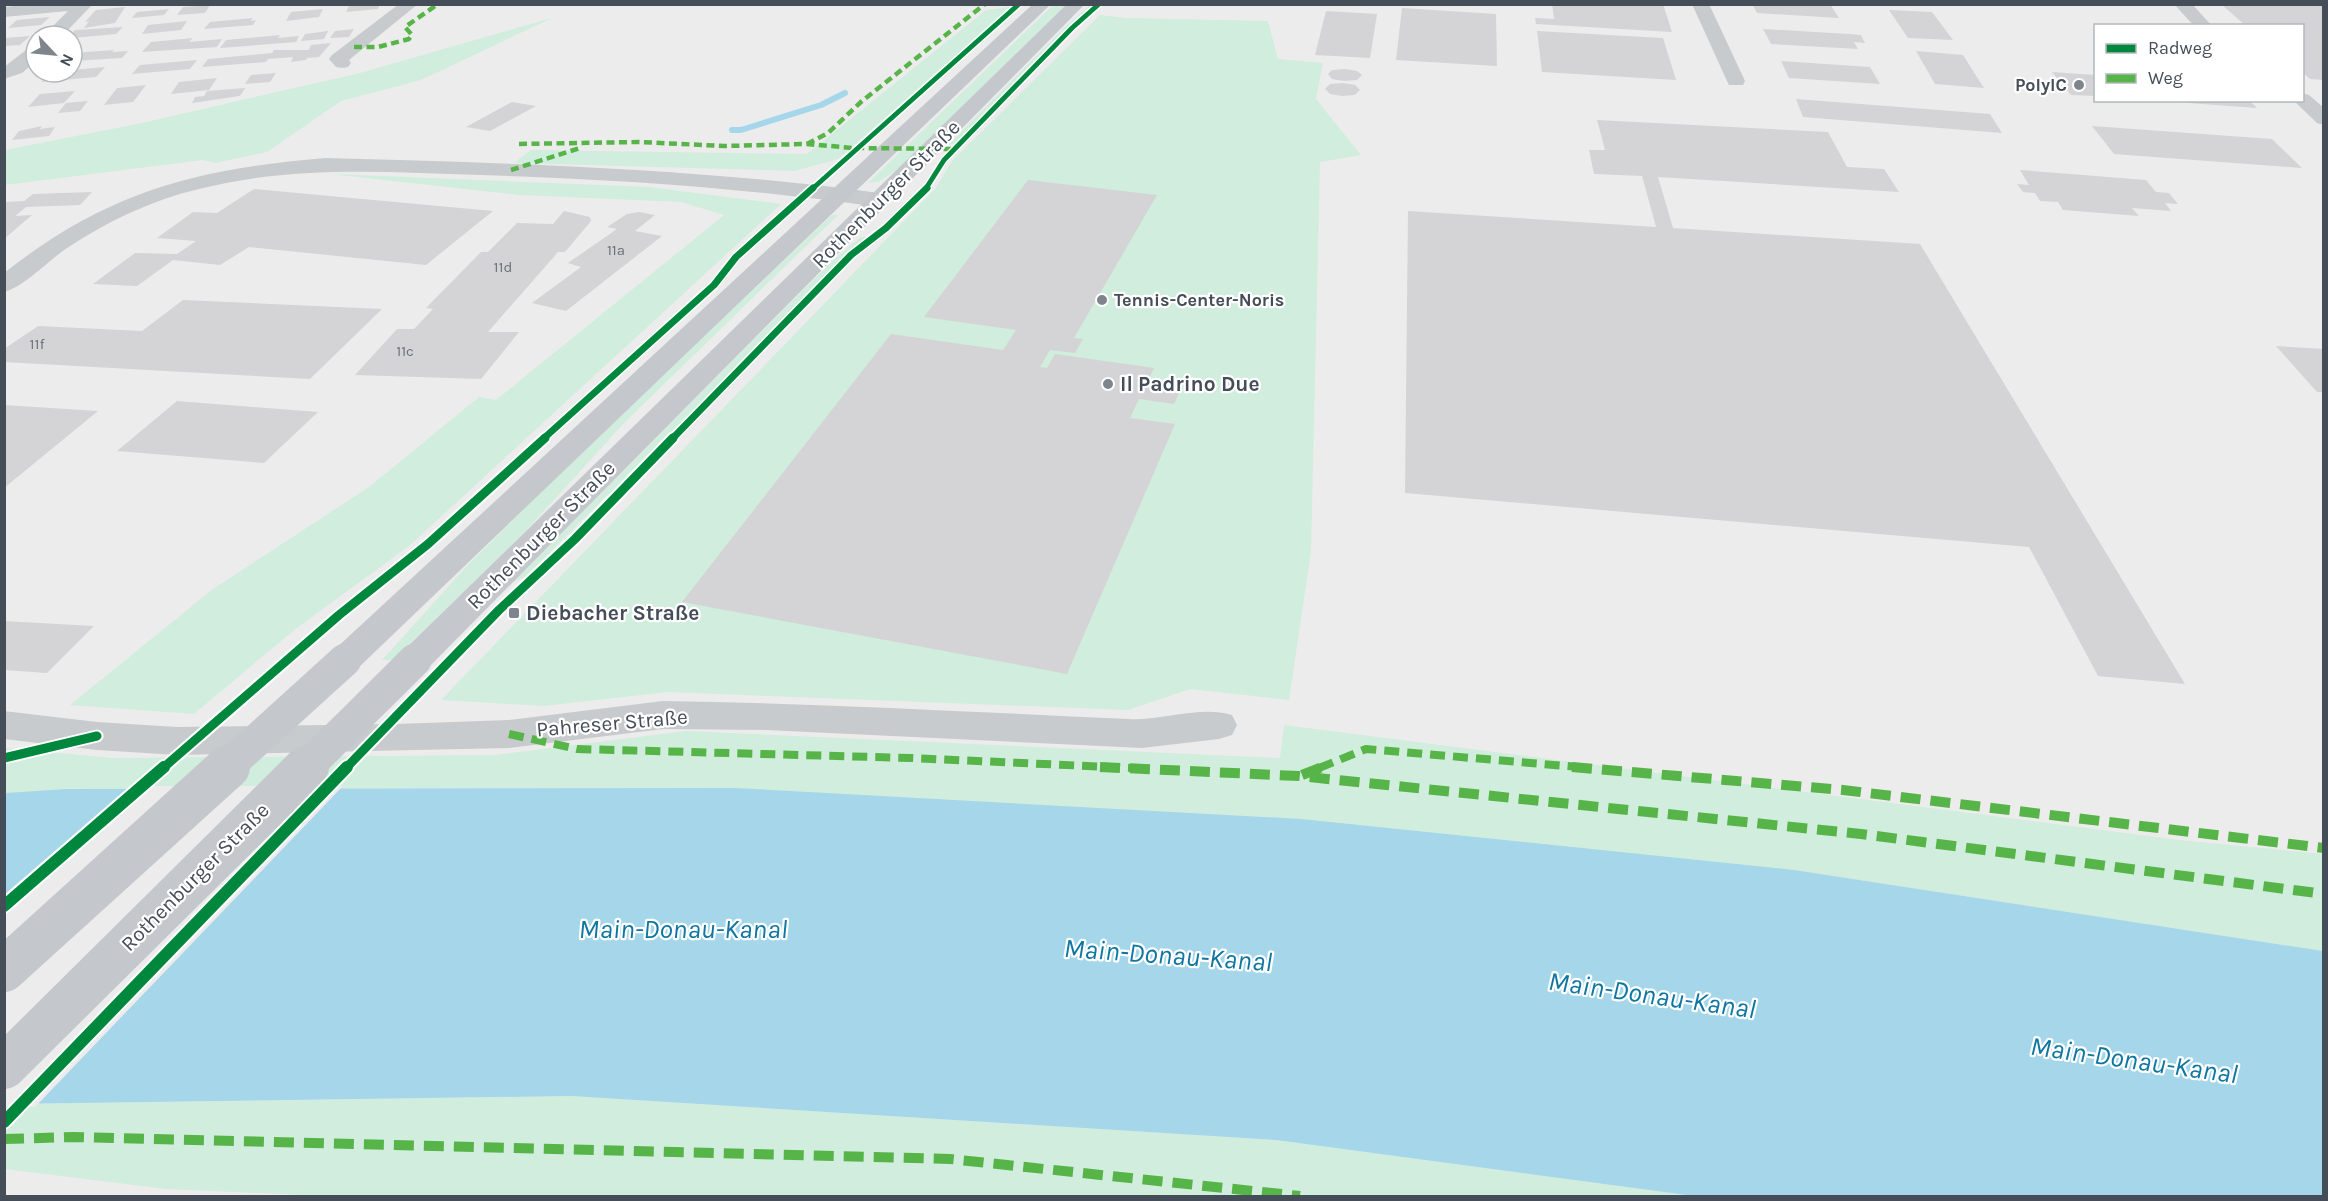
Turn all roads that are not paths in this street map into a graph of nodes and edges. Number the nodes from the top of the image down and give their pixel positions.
1 (410, 4) edge
2 (1043, 4) edge
3 (1077, 4) edge
4 (1700, 4) edge
5 (2182, 4) edge
6 (85, 5) edge
7 (4, 12) edge
8 (65, 24) edge
9 (2202, 24) edge
10 (24, 62) edge
11 (342, 63) dead end
12 (4, 74) edge
13 (1736, 81) dead end
14 (2304, 97) edge
15 (2324, 97) edge
16 (2304, 99) edge
17 (2324, 119) edge
18 (841, 194) junction
19 (879, 200) junction
20 (4, 285) edge
21 (4, 725) edge
22 (1219, 725) dead end
23 (4, 970) edge
24 (4, 1067) edge

1 - 11 street
2 - 18 main road, Rothenburger Straße
3 - 19 main road, Rothenburger Straße
4 - 13 street
5 - 9 street
6 - 7 street
6 - 8 street
10 - 12 street
14 - 15 street
16 - 17 street
18 - 19 street
18 - 20 street
18 - 23 main road, Rothenburger Straße, bridge
19 - 24 main road, Rothenburger Straße, bridge
21 - 22 street, Pahreser Straße

